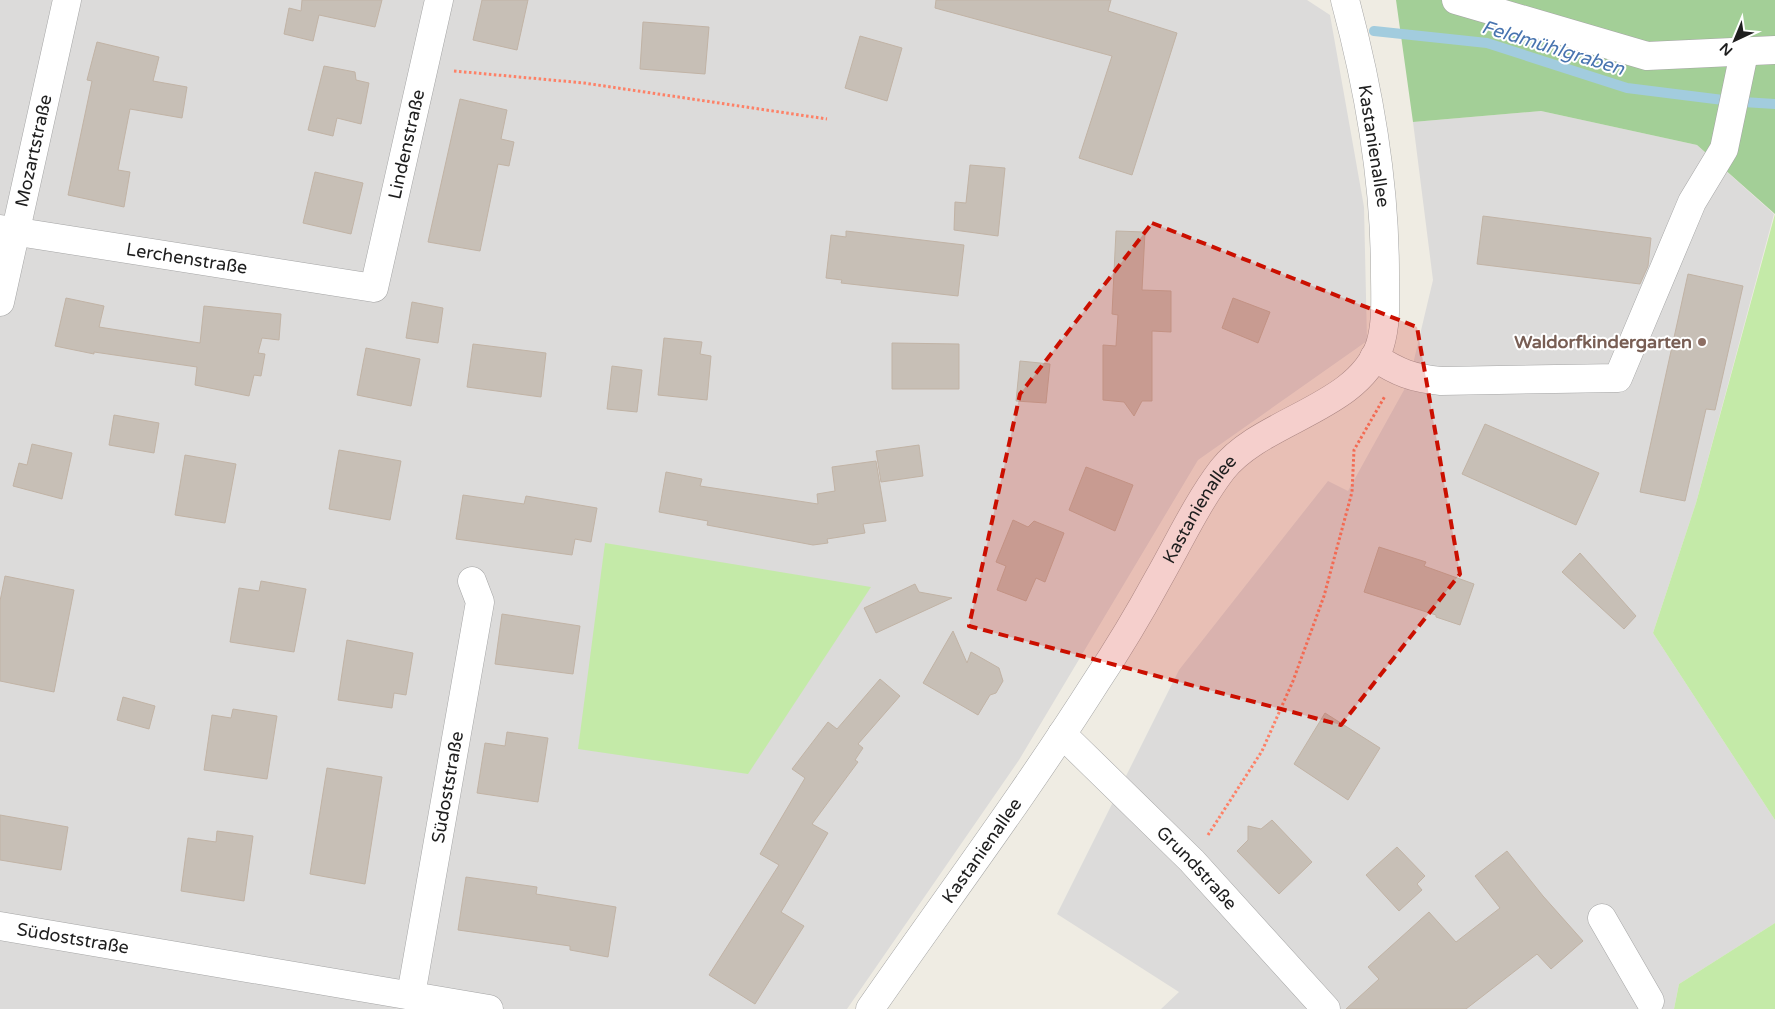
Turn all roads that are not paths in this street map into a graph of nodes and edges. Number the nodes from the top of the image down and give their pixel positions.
1 (67, 0) edge
2 (439, 0) edge
3 (1345, 0) edge
4 (1456, 0) edge
5 (1775, 50) edge
6 (1744, 53) junction
7 (8, 231) edge
8 (374, 288) joint
9 (0, 302) edge
10 (1374, 357) junction
11 (472, 581) dead end
12 (1062, 734) junction
13 (1602, 918) dead end
14 (0, 926) edge
15 (411, 995) junction
16 (1650, 1001) dead end
17 (489, 1009) edge
18 (870, 1009) edge
19 (1326, 1009) edge

1 - 7 street, Mozartstraße
2 - 8 street, Lindenstraße
3 - 10 street, Kastanienallee
4 - 6 street
5 - 6 street
6 - 10 street
7 - 8 street, Lerchenstraße
7 - 9 street, Mozartstraße
10 - 12 street, Kastanienallee
11 - 15 street, Südoststraße
12 - 18 street, Kastanienallee
12 - 19 street, Grundstraße
13 - 16 street
14 - 15 street, Südoststraße
15 - 17 street, Südoststraße

